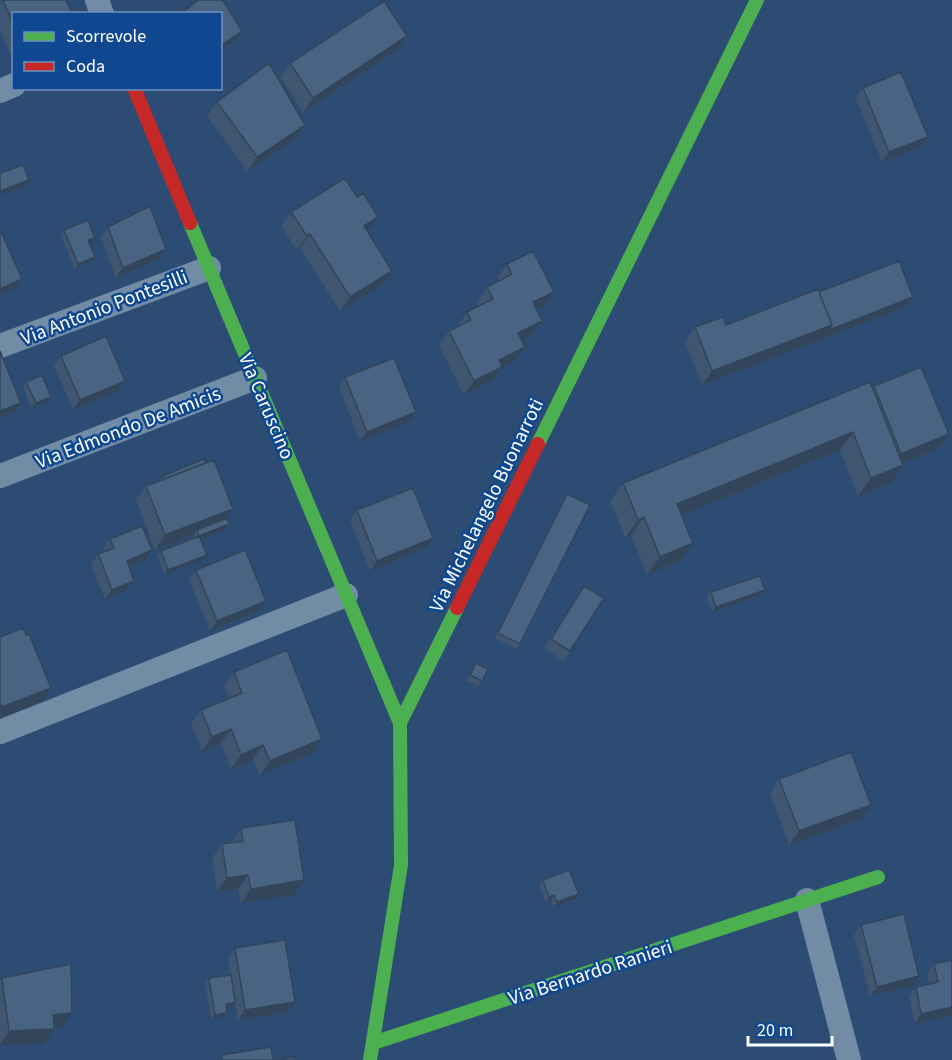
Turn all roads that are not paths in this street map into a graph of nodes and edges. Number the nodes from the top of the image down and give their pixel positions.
1 (757, 0) edge
2 (135, 90) edge
3 (209, 267) junction
4 (0, 346) edge
5 (255, 378) junction
6 (0, 476) edge
7 (346, 596) junction
8 (400, 723) junction
9 (0, 732) edge
10 (878, 877) dead end
11 (807, 900) junction
12 (373, 1043) junction
13 (370, 1060) edge
14 (849, 1060) edge

1 - 8 street, Via Michelangelo Buonarroti
2 - 3 street, Via Caruscino
3 - 4 street, Via Antonio Pontesilli
3 - 5 street, Via Caruscino
5 - 6 street, Via Edmondo De Amicis
5 - 7 street, Via Caruscino
7 - 8 street, Via Caruscino
7 - 9 street
8 - 12 street, Via Michelangelo Buonarroti
10 - 11 street, Via Bernardo Ranieri
11 - 12 street, Via Bernardo Ranieri
11 - 14 street
12 - 13 street, Via Michelangelo Buonarroti

